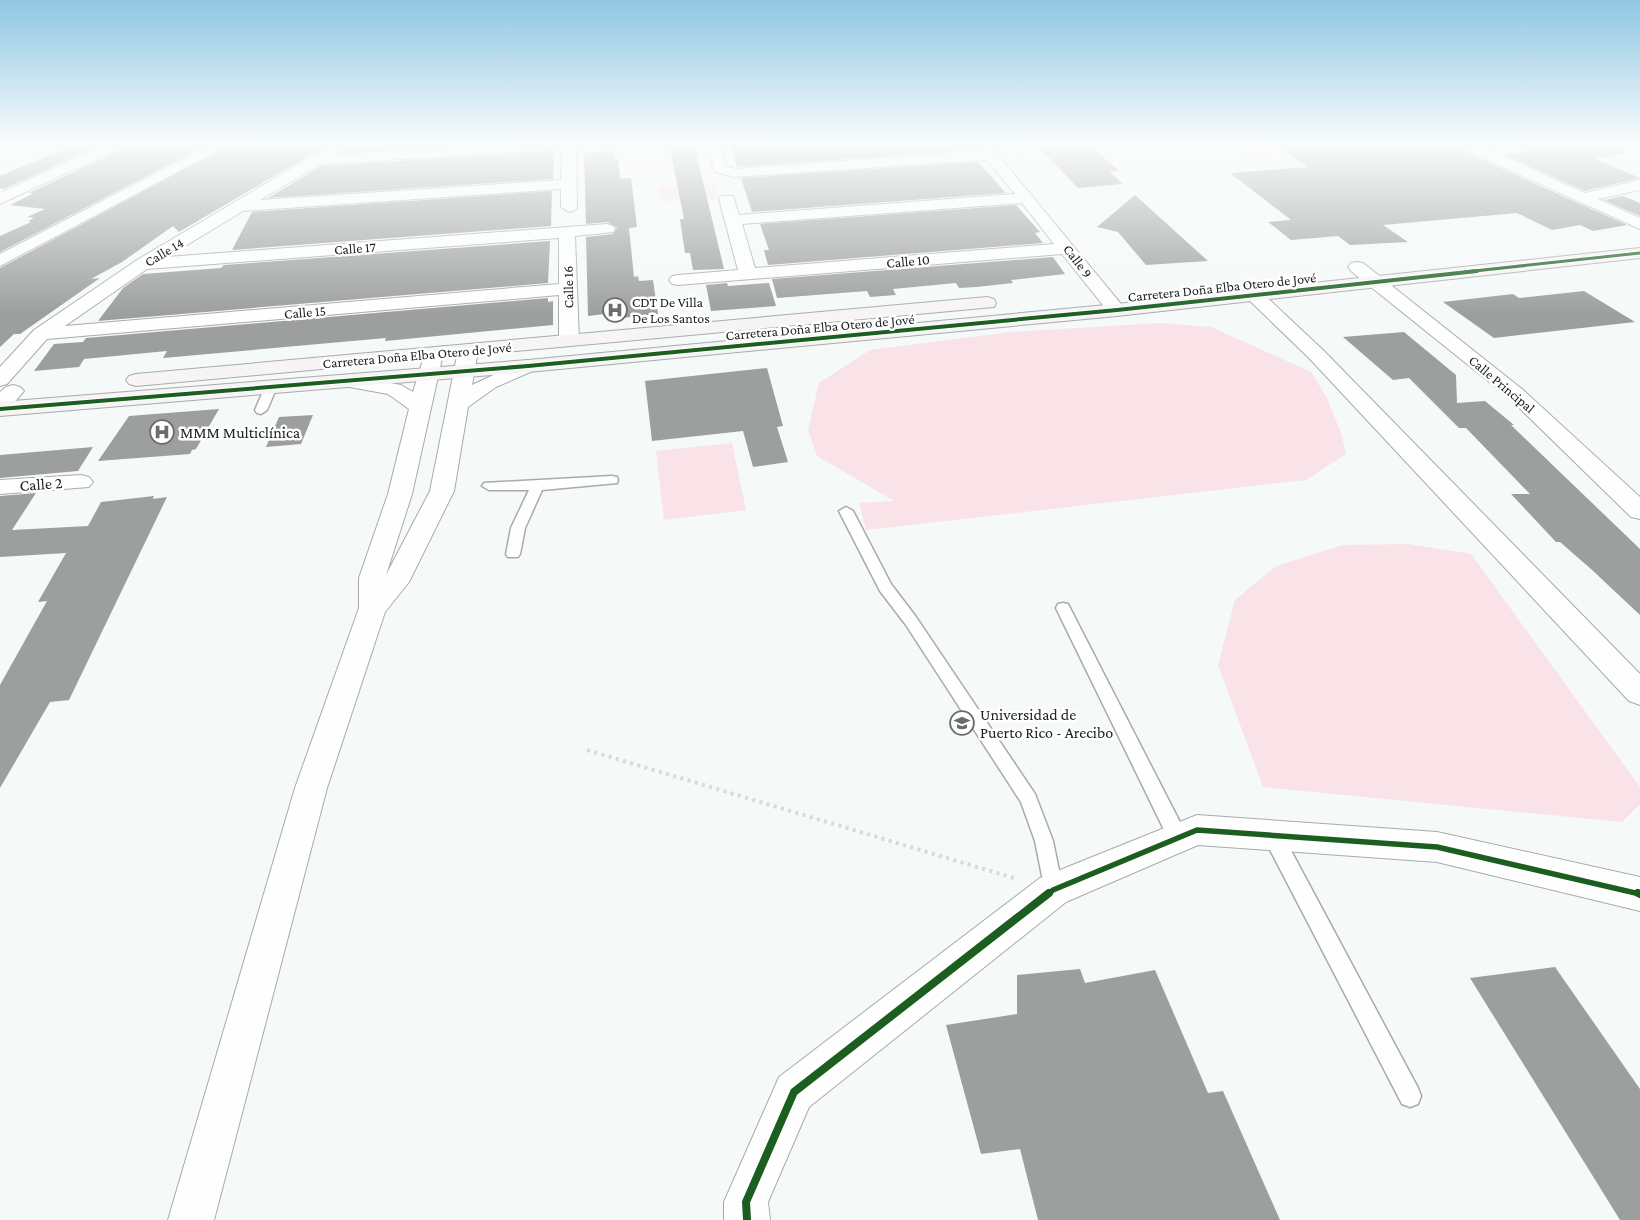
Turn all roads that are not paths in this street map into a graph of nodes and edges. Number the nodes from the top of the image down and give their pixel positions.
1 (114, 201) edge
2 (248, 201) edge
3 (325, 201) edge
4 (569, 201) edge
5 (728, 201) edge
6 (989, 201) edge
7 (1030, 201) edge
8 (1590, 201) edge
9 (238, 207) junction
10 (569, 207) dead end
11 (733, 220) junction
12 (1640, 224) edge
13 (608, 229) dead end
14 (567, 233) junction
15 (1640, 238) edge
16 (1068, 248) junction
17 (1640, 253) edge
18 (0, 261) edge
19 (143, 264) junction
20 (1356, 267) junction
21 (748, 274) junction
22 (678, 280) dead end
23 (1216, 281) dead end
24 (1375, 281) junction
25 (1258, 285) junction
26 (568, 289) junction
27 (1112, 291) junction
28 (1083, 294) dead end
29 (1005, 301) dead end
30 (1116, 310) junction
31 (42, 334) junction
32 (569, 341) junction
33 (468, 351) junction
34 (433, 354) junction
35 (528, 366) junction
36 (464, 372) junction
37 (428, 376) junction
38 (350, 382) junction
39 (270, 389) junction
40 (3, 392) edge
41 (458, 404) junction
42 (421, 407) junction
43 (0, 409) edge
44 (261, 410) dead end
45 (612, 480) dead end
46 (81, 482) dead end
47 (489, 486) dead end
48 (536, 486) junction
49 (0, 487) edge
50 (846, 511) dead end
51 (1640, 511) edge
52 (513, 554) dead end
53 (373, 608) junction
54 (1063, 608) dead end
55 (1640, 693) edge
56 (1273, 836) junction
57 (1178, 838) junction
58 (1053, 890) junction
59 (1640, 894) edge
60 (1410, 1096) dead end
61 (191, 1220) edge
62 (747, 1220) edge

1 - 18 street
2 - 9 street, Calle 14
3 - 9 street
4 - 10 street
5 - 11 street
6 - 11 street
7 - 16 street, Calle 9
8 - 12 street
9 - 19 street, Calle 14
11 - 21 street
13 - 14 street, Calle 17
14 - 19 street, Calle 17
14 - 26 street, Calle 16
15 - 20 street, Carretera Doña Elba Otero de Jové
16 - 21 street, Calle 10
16 - 27 street, Calle 9
17 - 24 street, Carretera Doña Elba Otero de Jové
19 - 31 street, Calle 14
20 - 24 street, Calle Principal
20 - 25 street, Carretera Doña Elba Otero de Jové
21 - 22 street, Calle 10
23 - 25 street, Carretera Doña Elba Otero de Jové
24 - 25 street, Carretera Doña Elba Otero de Jové
24 - 51 street, Calle Principal
25 - 30 street, Carretera Doña Elba Otero de Jové
25 - 55 street
26 - 31 street, Calle 15
26 - 32 street, Calle 16
27 - 28 street, Carretera Doña Elba Otero de Jové
27 - 30 street, Calle 9
29 - 32 street, Carretera Doña Elba Otero de Jové
30 - 35 street, Carretera Doña Elba Otero de Jové
31 - 40 street, Calle 14
32 - 33 street, Carretera Doña Elba Otero de Jové
33 - 34 street, Carretera Doña Elba Otero de Jové
33 - 36 street
34 - 37 street
34 - 40 street, Carretera Doña Elba Otero de Jové
35 - 36 street, Carretera Doña Elba Otero de Jové
35 - 41 street
36 - 37 street, Carretera Doña Elba Otero de Jové
36 - 41 street
37 - 38 street, Carretera Doña Elba Otero de Jové
37 - 42 street
38 - 39 street, Carretera Doña Elba Otero de Jové
38 - 42 street
39 - 43 street, Carretera Doña Elba Otero de Jové
39 - 44 lane
41 - 53 street
42 - 53 street
45 - 48 lane
46 - 49 street, Calle 2
47 - 48 lane
48 - 52 lane
50 - 58 lane
53 - 61 street
54 - 57 lane
56 - 57 street
56 - 59 street
56 - 60 lane
57 - 58 street
58 - 62 street

